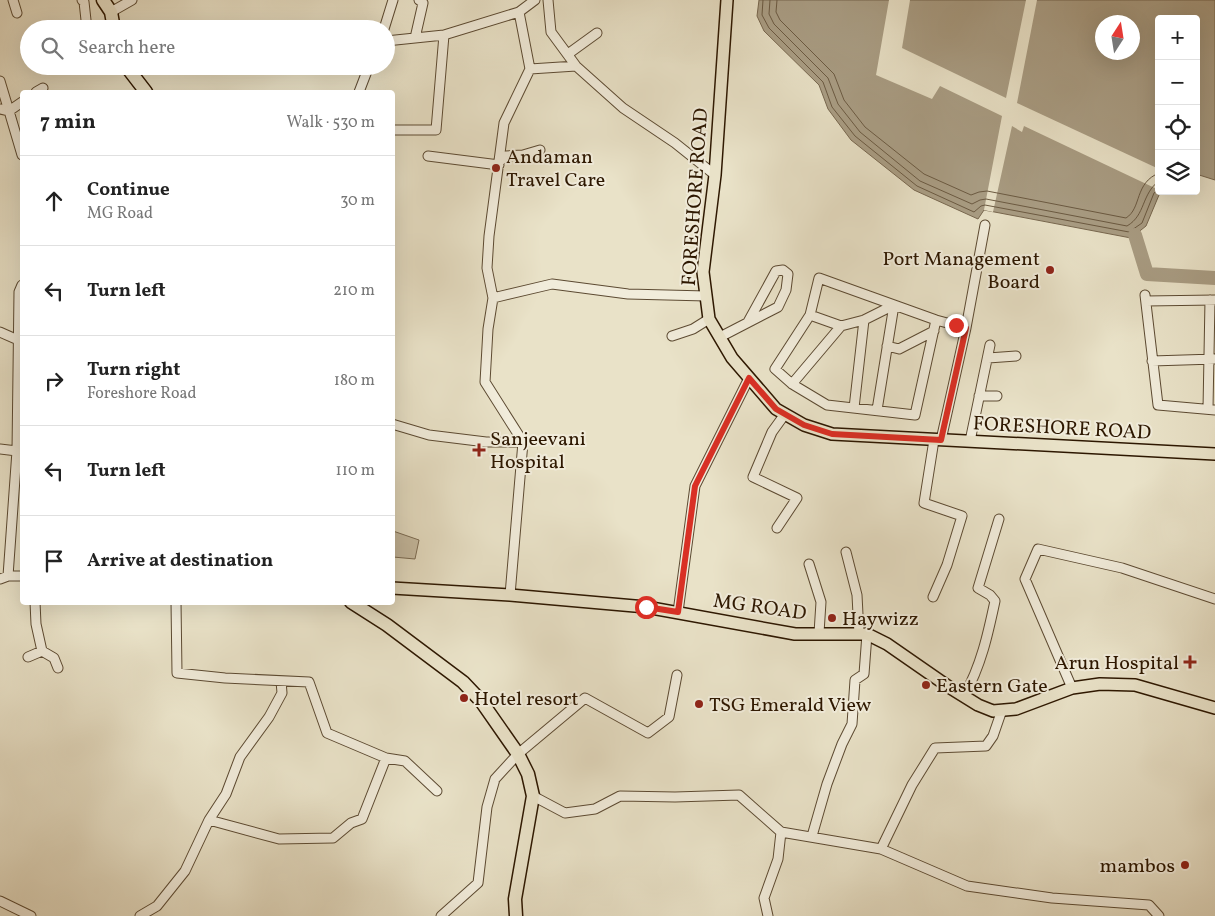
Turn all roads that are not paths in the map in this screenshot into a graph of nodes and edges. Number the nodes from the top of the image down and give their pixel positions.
1 (13, 0) edge
2 (82, 0) edge
3 (103, 0) edge
4 (132, 0) edge
5 (393, 0) edge
6 (418, 0) edge
7 (535, 0) edge
8 (548, 0) edge
9 (727, 0) edge
10 (111, 12) junction
11 (519, 12) junction
12 (17, 14) dead end
13 (86, 20) edge
14 (112, 20) edge
15 (387, 20) edge
16 (597, 33) dead end
17 (444, 35) junction
18 (415, 38) junction
19 (395, 40) edge
20 (568, 54) junction
21 (576, 66) junction
22 (530, 69) junction
23 (132, 75) edge
24 (366, 75) edge
25 (0, 81) edge
26 (141, 90) edge
27 (359, 90) edge
28 (20, 103) edge
29 (5, 110) edge
30 (395, 130) edge
31 (20, 150) edge
32 (540, 150) dead end
33 (428, 156) dead end
34 (500, 163) junction
35 (715, 175) junction
36 (985, 225) dead end
37 (20, 290) edge
38 (706, 296) junction
39 (493, 298) junction
40 (1212, 300) edge
41 (894, 305) junction
42 (810, 315) junction
43 (709, 319) junction
44 (864, 320) junction
45 (936, 320) junction
46 (748, 322) junction
47 (841, 326) junction
48 (966, 328) junction
49 (934, 331) junction
50 (0, 332) edge
51 (672, 336) dead end
52 (720, 337) junction
53 (18, 340) junction
54 (20, 345) edge
55 (990, 345) dead end
56 (887, 346) junction
57 (1016, 356) dead end
58 (988, 358) junction
59 (1211, 360) edge
60 (1152, 361) junction
61 (749, 378) junction
62 (792, 384) junction
63 (979, 396) junction
64 (997, 396) dead end
65 (854, 408) junction
66 (877, 410) junction
67 (1211, 410) edge
68 (785, 414) junction
69 (395, 425) edge
70 (937, 440) junction
71 (970, 441) junction
72 (524, 442) junction
73 (0, 449) edge
74 (17, 451) junction
75 (1215, 454) edge
76 (999, 519) dead end
77 (777, 528) dead end
78 (846, 552) dead end
79 (809, 564) dead end
80 (20, 576) edge
81 (4, 577) edge
82 (395, 588) edge
83 (510, 595) junction
84 (933, 597) dead end
85 (1215, 599) edge
86 (35, 605) edge
87 (176, 605) edge
88 (355, 605) edge
89 (678, 612) junction
90 (819, 633) junction
91 (863, 634) junction
92 (42, 651) junction
93 (28, 656) dead end
94 (58, 668) dead end
95 (677, 675) dead end
96 (281, 681) junction
97 (1072, 688) junction
98 (964, 696) junction
99 (1215, 708) edge
100 (1002, 710) junction
101 (518, 754) junction
102 (386, 758) junction
103 (437, 792) dead end
104 (533, 796) junction
105 (210, 820) junction
106 (781, 832) junction
107 (812, 836) junction
108 (881, 849) junction
109 (0, 902) edge
110 (31, 916) edge
111 (140, 916) edge
112 (441, 916) edge
113 (516, 916) edge
114 (768, 916) edge
115 (1159, 916) edge

1 - 12 street
2 - 13 street
3 - 10 highway
4 - 10 street
5 - 15 street
6 - 18 street
7 - 11 street
8 - 20 street
9 - 35 main road, FORESHORE ROAD
10 - 14 highway
11 - 17 street
11 - 22 street
16 - 20 street
17 - 18 street
17 - 30 street
18 - 19 street
20 - 21 street
21 - 22 street
21 - 35 street
22 - 34 street
23 - 26 highway
24 - 27 street
25 - 29 street
28 - 29 street
29 - 31 street
32 - 34 street
33 - 34 street
34 - 39 street
35 - 38 main road, FORESHORE ROAD
36 - 48 street
37 - 53 street
38 - 39 street
38 - 43 main road, FORESHORE ROAD
39 - 72 street
40 - 59 street
40 - 60 street
41 - 42 street
41 - 44 street
41 - 45 street
41 - 56 street
42 - 47 street
42 - 62 street
43 - 51 street
43 - 52 main road, FORESHORE ROAD
44 - 47 street
44 - 65 street
45 - 48 street
45 - 49 street
46 - 46 street
46 - 52 street
47 - 62 street
48 - 70 street
49 - 56 street
49 - 66 street
50 - 53 street
52 - 61 main road, FORESHORE ROAD
53 - 54 street
53 - 74 street
55 - 58 street
56 - 66 street
57 - 58 street
58 - 63 street
59 - 60 street
59 - 67 street
60 - 67 street
61 - 68 main road, FORESHORE ROAD
61 - 89 street
62 - 65 street
63 - 64 street
63 - 71 street
65 - 66 street
68 - 70 main road, FORESHORE ROAD
68 - 77 street
69 - 72 street
70 - 71 main road, FORESHORE ROAD
70 - 84 street
71 - 75 main road, FORESHORE ROAD
72 - 83 street
73 - 74 street
74 - 81 street
76 - 98 street
78 - 91 street
79 - 90 street
80 - 81 street
82 - 83 main road, MG ROAD
83 - 89 main road, MG ROAD
85 - 97 street
86 - 92 street
87 - 96 street
88 - 101 highway
89 - 90 main road, MG ROAD
90 - 91 main road, MG ROAD
91 - 98 main road, MG ROAD
91 - 107 street
92 - 93 street
92 - 94 street
95 - 101 street
96 - 102 street
96 - 105 street
97 - 99 main road, MG ROAD
97 - 100 main road, MG ROAD
98 - 100 main road, MG ROAD
100 - 108 street
101 - 104 highway
101 - 112 street
102 - 103 street
102 - 105 street
104 - 106 street
104 - 113 highway
105 - 111 street
106 - 107 street
106 - 114 street
107 - 108 street
108 - 115 street
109 - 110 street

